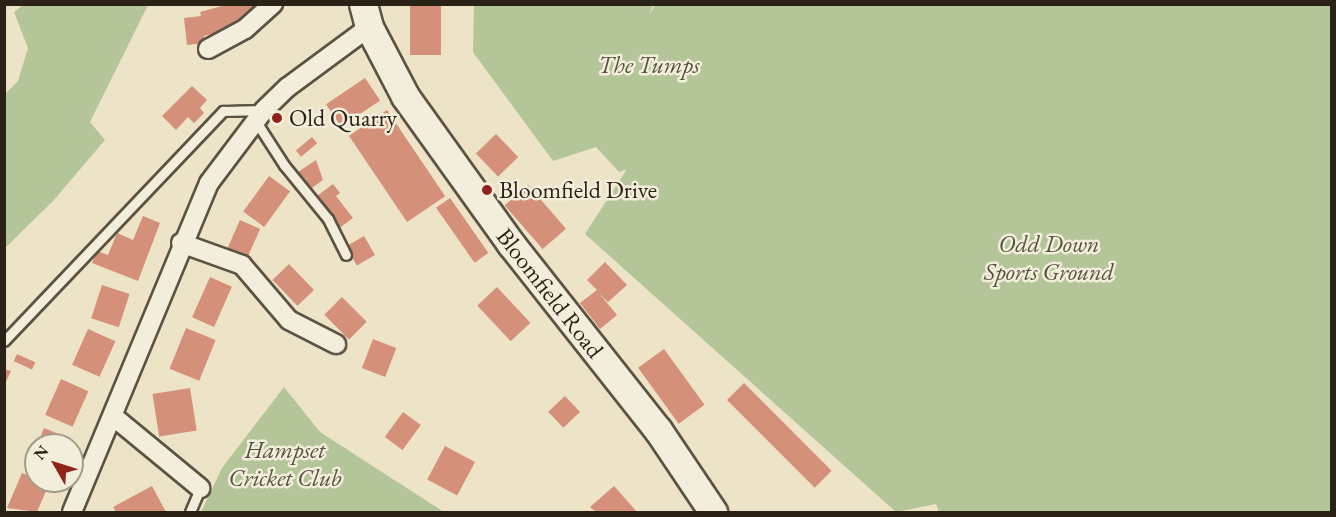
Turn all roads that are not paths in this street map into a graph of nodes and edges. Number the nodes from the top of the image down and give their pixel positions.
1 (273, 4) edge
2 (366, 16) edge
3 (208, 49) dead end
4 (260, 115) junction
5 (181, 243) junction
6 (345, 255) dead end
7 (4, 341) edge
8 (336, 344) dead end
9 (114, 417) junction
10 (200, 488) joint
11 (72, 513) edge
12 (190, 513) edge
13 (713, 513) edge

1 - 3 street
2 - 4 street
2 - 13 street, Bloomfield Road
4 - 5 street
4 - 6 lane
4 - 7 lane
5 - 8 street
5 - 9 street
9 - 10 street
9 - 11 street
10 - 12 lane

